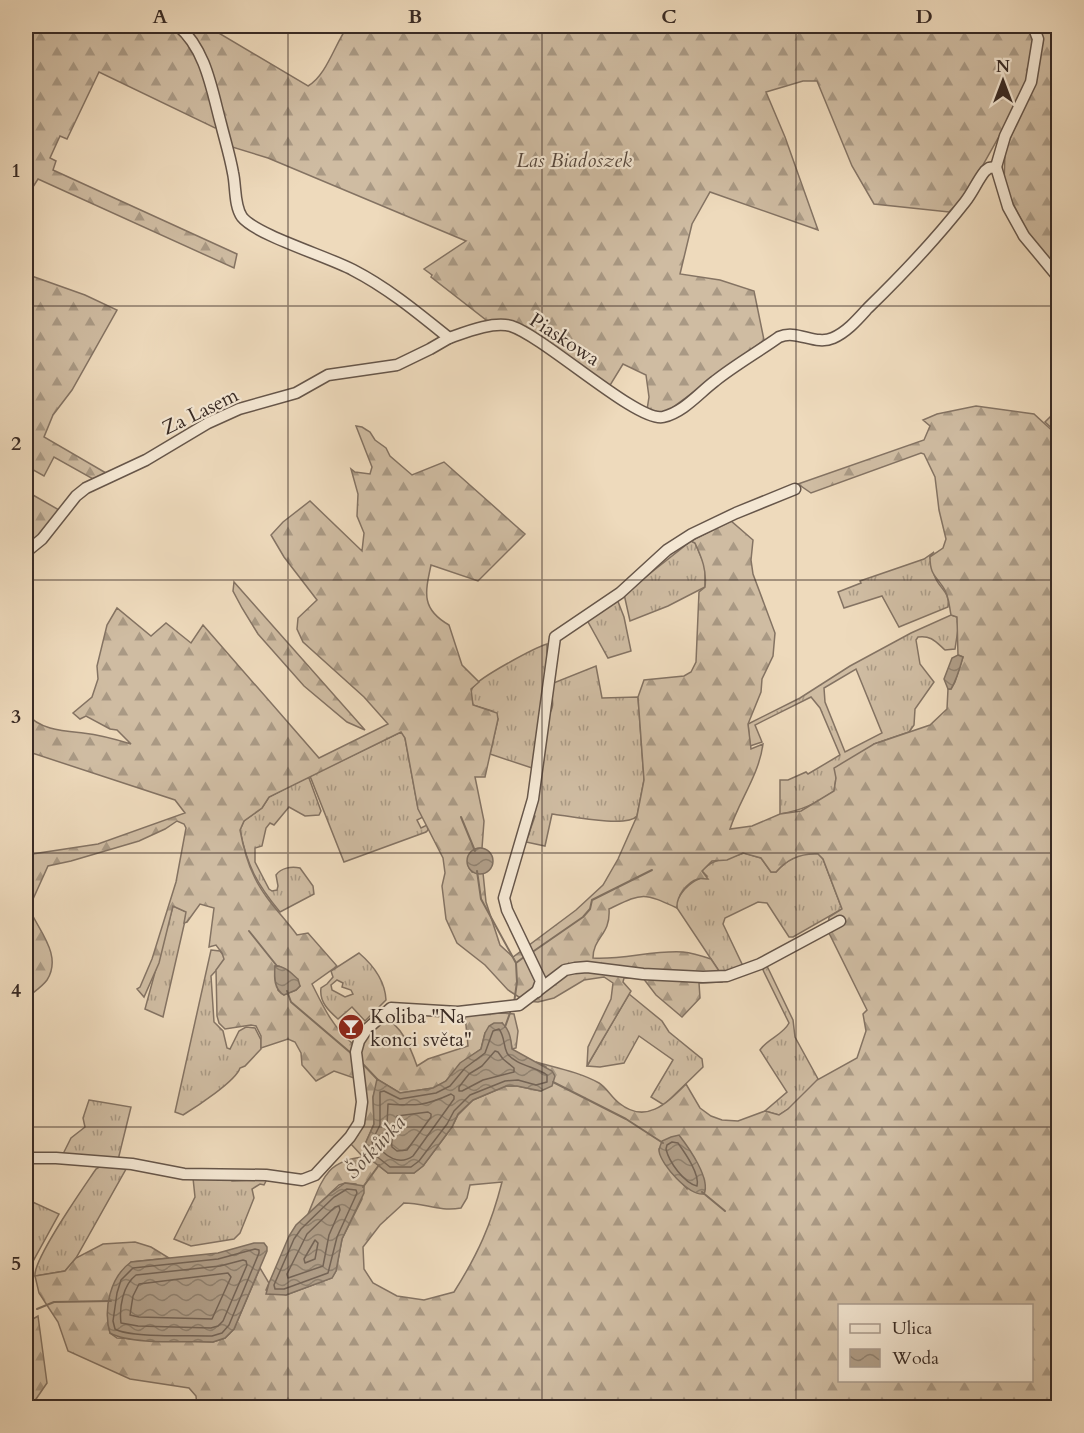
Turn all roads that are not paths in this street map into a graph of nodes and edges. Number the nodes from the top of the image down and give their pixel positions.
1 (178, 26) edge
2 (1033, 26) edge
3 (996, 167) junction
4 (1059, 277) edge
5 (449, 338) junction
6 (795, 489) dead end
7 (26, 552) edge
8 (840, 921) dead end
9 (537, 993) junction
10 (26, 1158) edge

1 - 5 street
2 - 3 street
3 - 4 street
3 - 5 street, Piaskowa
5 - 7 street, Za Lasem
6 - 9 street
8 - 9 street
9 - 10 street

